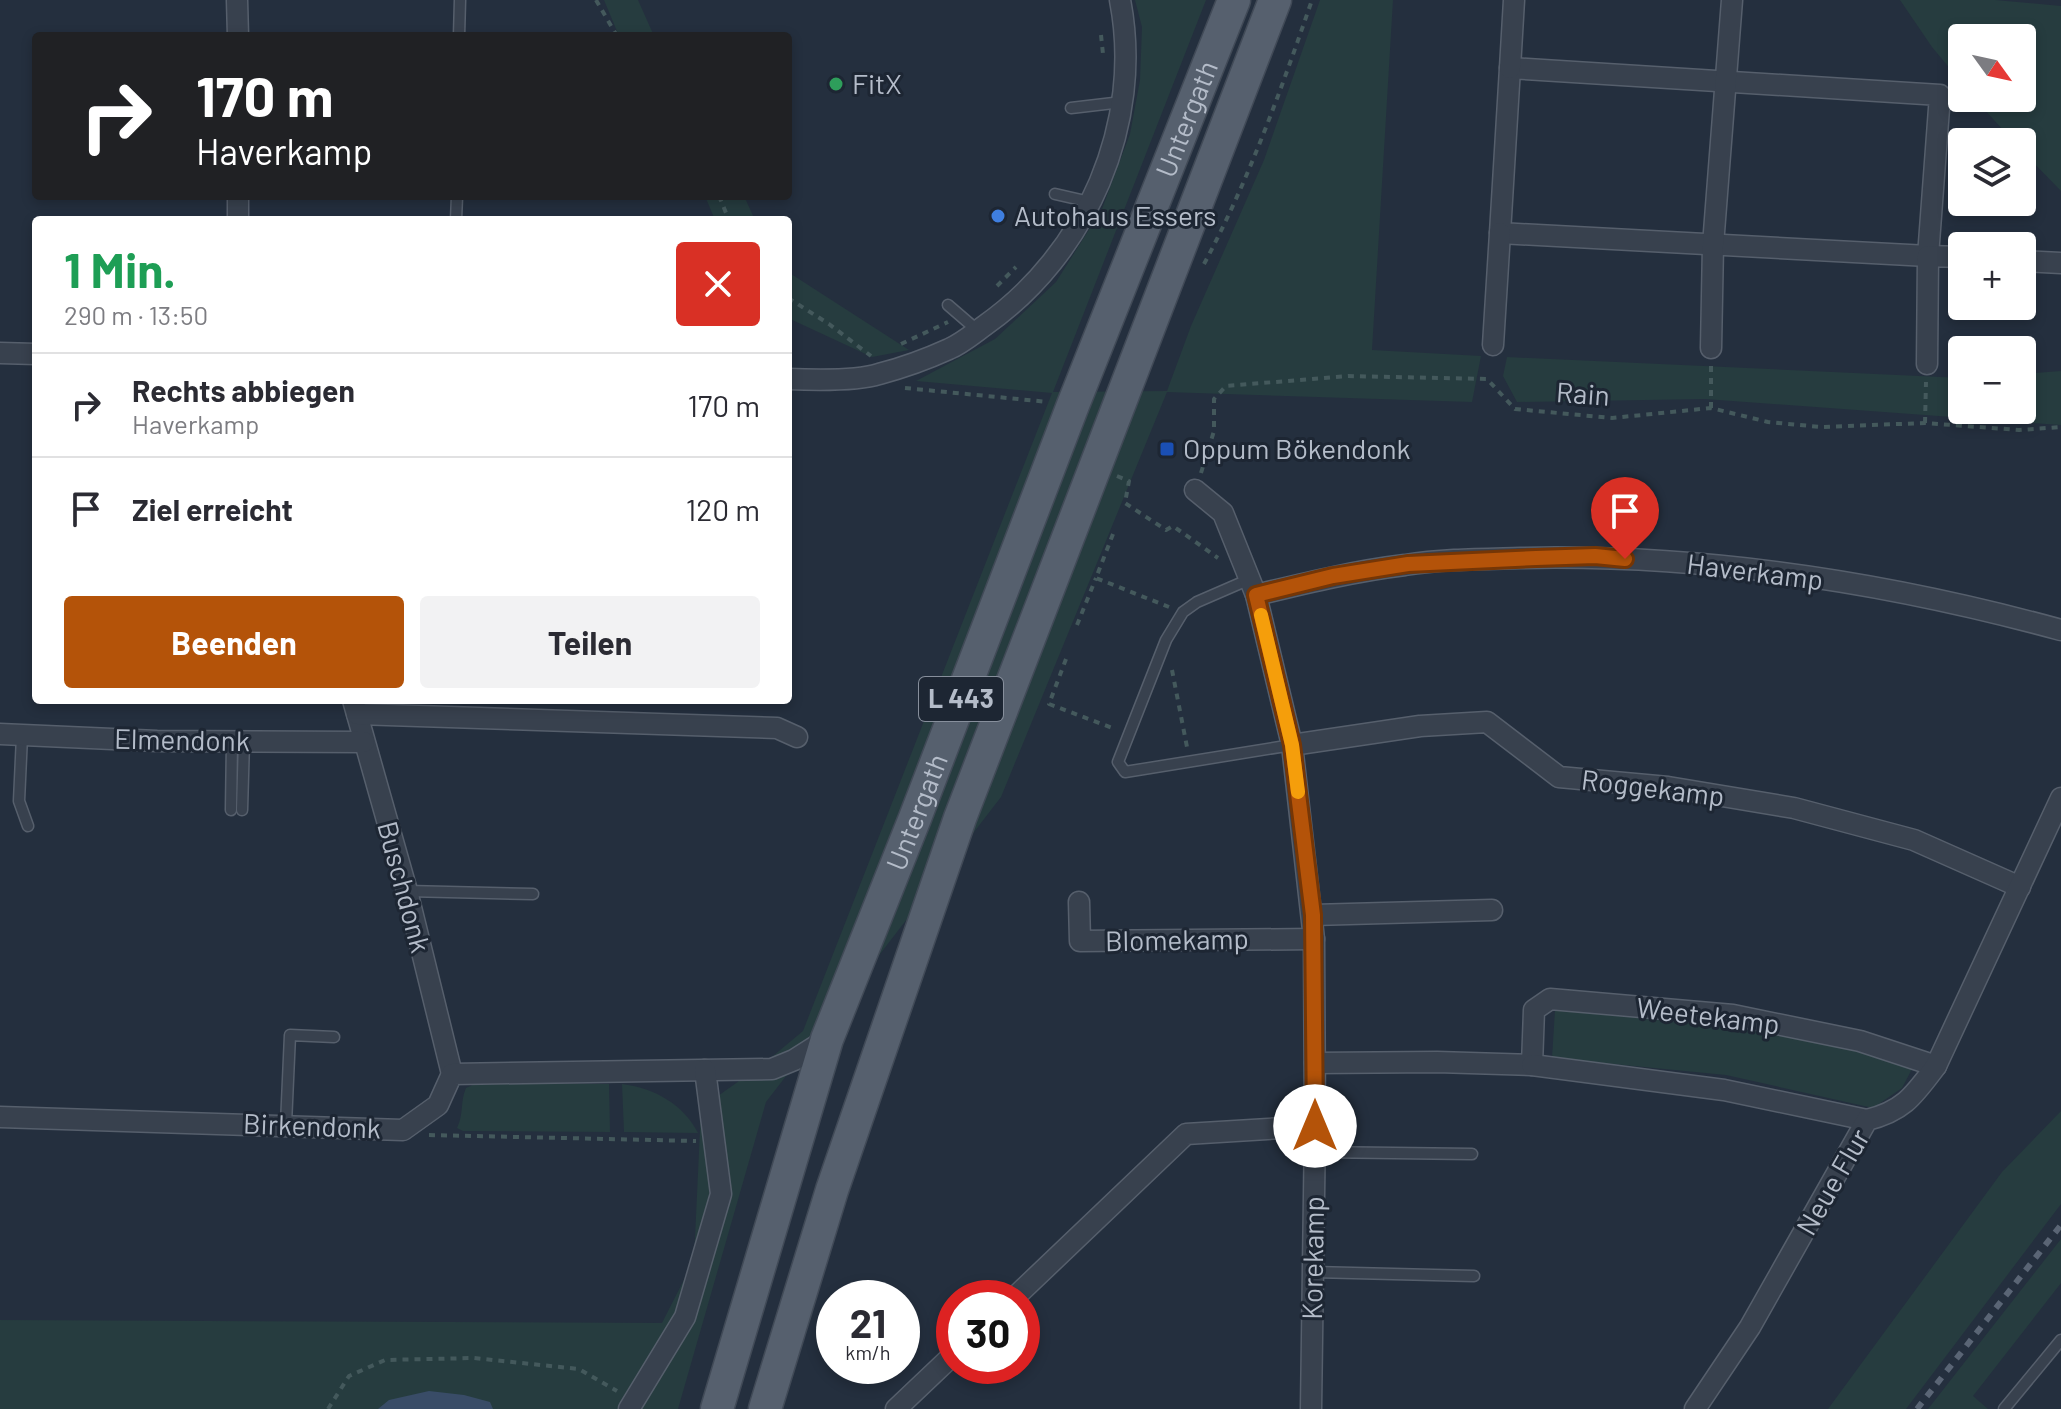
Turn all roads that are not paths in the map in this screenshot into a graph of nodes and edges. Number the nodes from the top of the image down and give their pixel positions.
1 (237, 0) edge
2 (460, 0) edge
3 (1120, 0) edge
4 (1234, 0) edge
5 (1275, 0) edge
6 (1514, 0) edge
7 (1732, 0) edge
8 (238, 32) edge
9 (459, 32) edge
10 (1510, 68) junction
11 (1725, 82) junction
12 (1122, 102) junction
13 (1071, 108) dead end
14 (1055, 194) dead end
15 (1092, 203) junction
16 (1500, 233) junction
17 (1713, 245) junction
18 (1928, 256) junction
19 (1948, 257) edge
20 (2036, 262) edge
21 (2061, 263) edge
22 (948, 305) dead end
23 (977, 330) junction
24 (1493, 345) dead end
25 (1711, 348) road end
26 (0, 353) edge
27 (32, 354) edge
28 (1927, 364) road end
29 (792, 379) edge
30 (1195, 490) road end
31 (1253, 587) junction
32 (2061, 630) edge
33 (355, 707) edge
34 (0, 734) edge
35 (22, 736) junction
36 (797, 737) dead end
37 (238, 741) junction
38 (364, 742) junction
39 (1292, 745) junction
40 (2061, 798) edge
41 (236, 810) dead end
42 (28, 826) dead end
43 (2020, 887) junction
44 (407, 891) junction
45 (533, 894) dead end
46 (1079, 902) dead end
47 (1492, 910) dead end
48 (1313, 915) junction
49 (1314, 939) junction
50 (334, 1037) dead end
51 (827, 1039) junction
52 (1315, 1063) junction
53 (1532, 1065) junction
54 (1936, 1066) junction
55 (705, 1070) junction
56 (452, 1074) junction
57 (0, 1117) edge
58 (1867, 1120) junction
59 (286, 1124) junction
60 (1315, 1126) junction
61 (1315, 1152) junction
62 (1472, 1154) dead end
63 (1313, 1272) junction
64 (1474, 1276) dead end
65 (1033, 1280) edge
66 (2061, 1340) edge
67 (936, 1371) edge
68 (632, 1405) edge
69 (717, 1409) edge
70 (765, 1409) edge
71 (896, 1409) edge
72 (1311, 1409) edge
73 (1695, 1409) edge
74 (2004, 1409) edge

1 - 8 street
2 - 9 lane
3 - 12 street
4 - 51 main road, Untergath / L 443
5 - 70 main road, Untergath / L 443
6 - 10 street
7 - 11 street
10 - 11 street
10 - 16 street
11 - 17 street
11 - 18 street
12 - 13 lane
12 - 15 street
14 - 15 lane
15 - 23 street
16 - 17 street
16 - 24 street
17 - 18 street
17 - 25 street
18 - 19 street
18 - 28 street
20 - 21 street
22 - 23 lane
23 - 29 street
26 - 27 street
30 - 31 street, Korekamp
31 - 32 street, Haverkamp
31 - 39 street, Korekamp
31 - 39 lane
33 - 36 street
33 - 38 street, Buschdonk
34 - 35 street, Elmendonk
35 - 37 street, Elmendonk
35 - 42 lane
37 - 38 street, Elmendonk
37 - 41 lane
38 - 44 street, Buschdonk
39 - 43 street, Roggekamp
39 - 48 street, Korekamp
40 - 43 street, Neue Flur
43 - 54 street, Neue Flur
44 - 45 lane
44 - 56 street, Buschdonk
46 - 49 street, Blomekamp
47 - 48 street
48 - 49 street, Korekamp
49 - 52 street, Korekamp
50 - 59 lane
51 - 55 street
51 - 69 main road, Untergath / L 443
52 - 53 street
52 - 60 street, Korekamp
53 - 54 street, Weetekamp
53 - 58 street
54 - 58 street, Neue Flur
55 - 56 street
55 - 68 street
56 - 59 street, Birkendonk
57 - 59 street, Birkendonk
58 - 73 street, Neue Flur
60 - 61 street, Korekamp
60 - 65 street
61 - 62 lane
61 - 63 street, Korekamp
63 - 64 lane
63 - 72 street, Korekamp
66 - 74 lane
67 - 71 street

